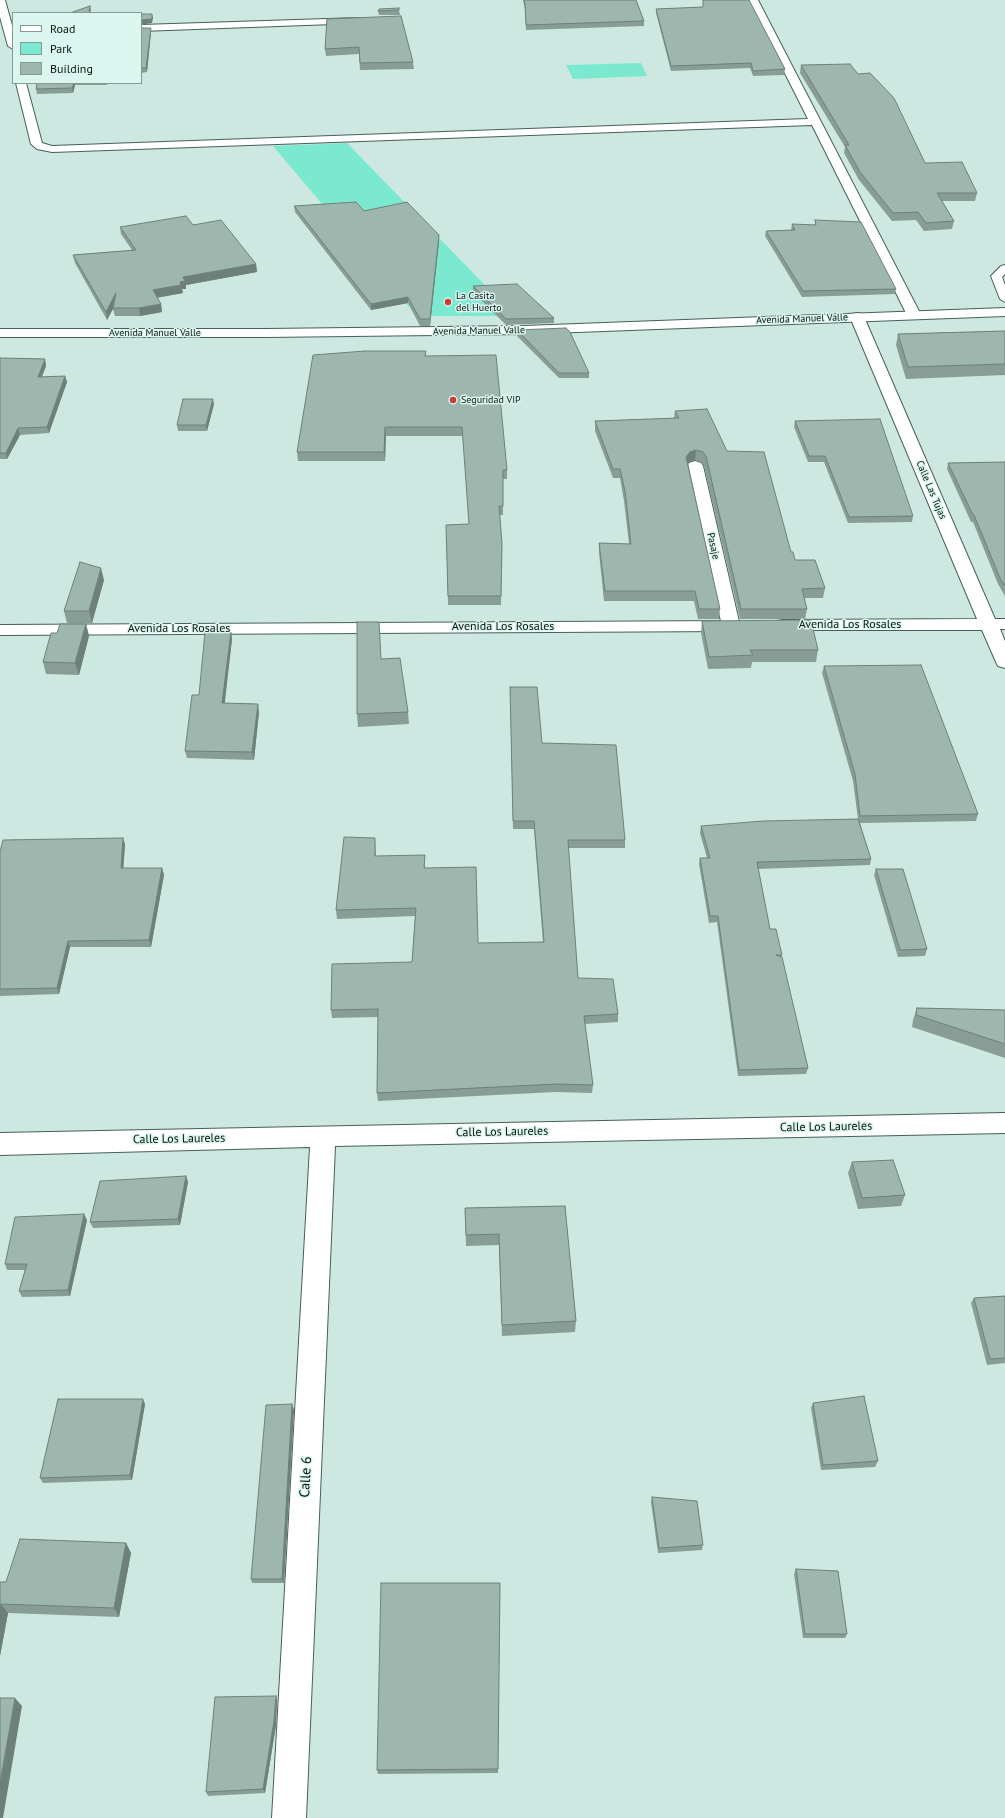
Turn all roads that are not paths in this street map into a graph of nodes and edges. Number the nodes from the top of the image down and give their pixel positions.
1 (0, 0) edge
2 (753, 0) edge
3 (370, 20) edge
4 (142, 28) edge
5 (12, 33) edge
6 (21, 84) edge
7 (816, 122) junction
8 (1005, 268) edge
9 (1005, 298) edge
10 (1005, 312) edge
11 (914, 315) junction
12 (861, 328) junction
13 (0, 333) edge
14 (760, 335) dead end
15 (516, 344) dead end
16 (135, 346) dead end
17 (294, 346) dead end
18 (695, 466) dead end
19 (996, 624) edge
20 (770, 625) edge
21 (739, 626) joint
22 (0, 630) edge
23 (1005, 662) edge
24 (1005, 1124) edge
25 (323, 1136) junction
26 (0, 1144) edge
27 (289, 1818) edge

1 - 5 street
2 - 7 street
3 - 4 street
6 - 7 street
7 - 11 street
8 - 9 lane
10 - 11 street, Avenida Manuel Valle
11 - 12 street, Avenida Manuel Valle
12 - 13 street, Avenida Manuel Valle
12 - 19 street, Calle Las Tujas
14 - 15 street, Avenida Manuel Valle
16 - 17 street, Avenida Manuel Valle
18 - 21 street, Pasaje
19 - 20 street, Avenida Los Rosales
19 - 23 street, Calle Las Tujas
21 - 22 street, Avenida Los Rosales
24 - 25 street, Calle Los Laureles
25 - 26 street, Calle Los Laureles
25 - 27 street, Calle 6

